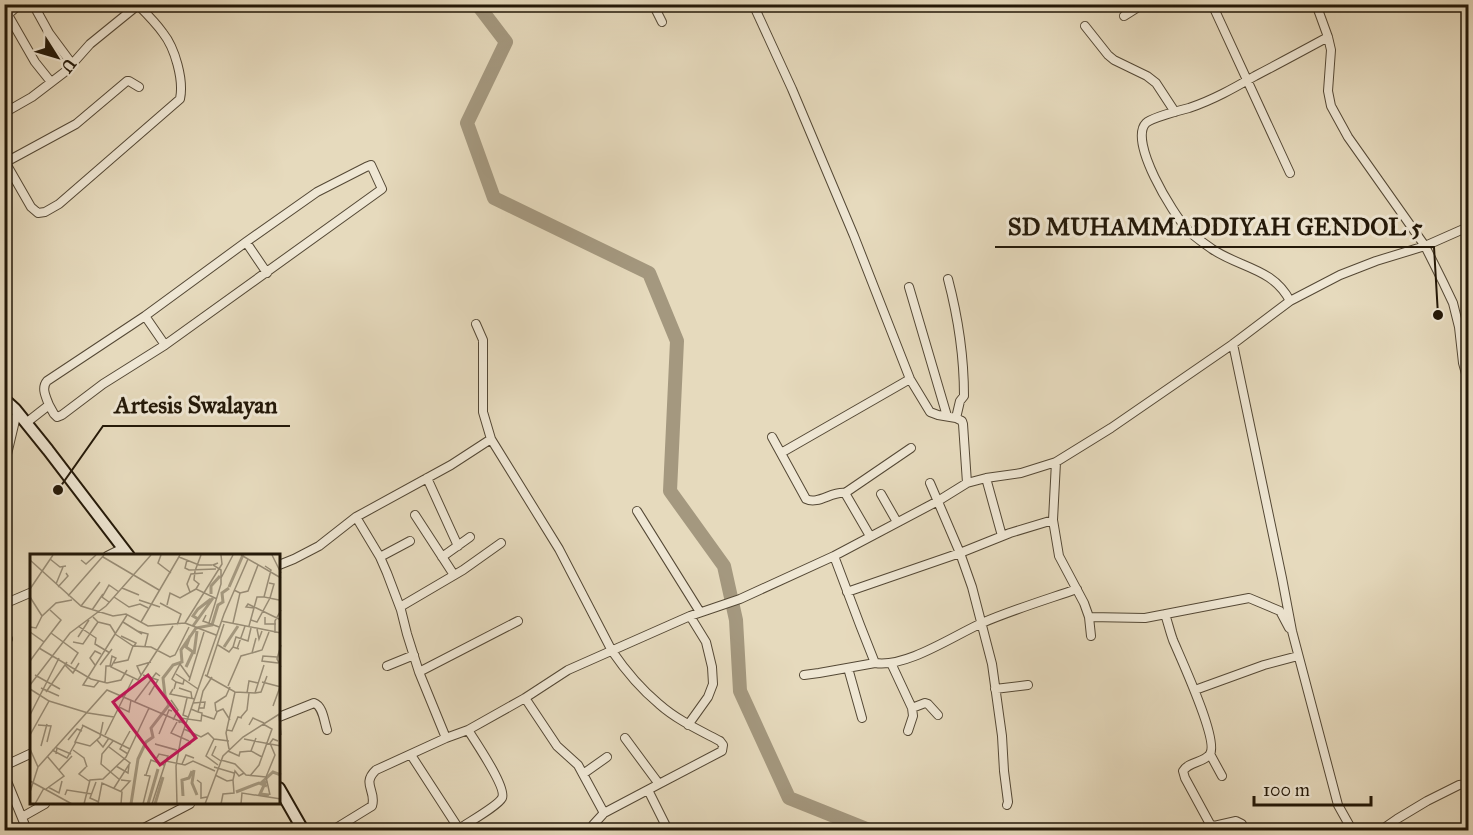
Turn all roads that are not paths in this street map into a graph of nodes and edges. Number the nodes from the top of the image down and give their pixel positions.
1 (20, 4) edge
2 (33, 4) edge
3 (653, 4) edge
4 (753, 4) edge
5 (1143, 4) edge
6 (1212, 4) edge
7 (1316, 4) edge
8 (6, 16) edge
9 (1124, 16) dead end
10 (662, 22) dead end
11 (1085, 26) dead end
12 (1328, 37) junction
13 (72, 64) junction
14 (1248, 80) junction
15 (51, 82) junction
16 (139, 87) dead end
17 (1175, 112) junction
18 (4, 113) edge
19 (5, 161) edge
20 (1290, 173) dead end
21 (1468, 227) edge
22 (246, 242) junction
23 (1425, 246) junction
24 (267, 273) junction
25 (948, 279) dead end
26 (909, 287) dead end
27 (1290, 301) junction
28 (145, 316) junction
29 (476, 324) dead end
30 (1233, 344) junction
31 (165, 345) junction
32 (910, 379) junction
33 (1468, 381) edge
34 (4, 399) edge
35 (49, 405) junction
36 (17, 412) junction
37 (946, 416) junction
38 (956, 418) junction
39 (27, 423) junction
40 (772, 437) dead end
41 (491, 439) junction
42 (911, 448) dead end
43 (781, 453) junction
44 (1056, 462) junction
45 (4, 466) edge
46 (427, 478) junction
47 (986, 478) junction
48 (930, 483) dead end
49 (967, 483) junction
50 (845, 493) junction
51 (881, 494) dead end
52 (938, 501) junction
53 (637, 511) dead end
54 (415, 514) dead end
55 (356, 517) junction
56 (1053, 520) junction
57 (897, 522) junction
58 (870, 536) junction
59 (1002, 536) junction
60 (470, 537) dead end
61 (410, 541) dead end
62 (501, 543) dead end
63 (458, 546) junction
64 (126, 552) edge
65 (960, 553) junction
66 (834, 556) junction
67 (380, 557) junction
68 (442, 557) junction
69 (280, 566) edge
70 (454, 575) junction
71 (1077, 589) junction
72 (847, 592) junction
73 (30, 593) edge
74 (4, 604) edge
75 (400, 606) junction
76 (700, 612) junction
77 (1165, 614) junction
78 (690, 616) junction
79 (1089, 617) junction
80 (518, 621) dead end
81 (981, 623) junction
82 (1292, 632) junction
83 (1091, 636) dead end
84 (612, 651) junction
85 (414, 655) junction
86 (1298, 656) junction
87 (875, 663) junction
88 (891, 663) junction
89 (387, 666) dead end
90 (848, 668) junction
91 (419, 672) junction
92 (804, 675) dead end
93 (1028, 685) dead end
94 (995, 689) junction
95 (1195, 690) junction
96 (525, 698) junction
97 (912, 708) junction
98 (938, 715) dead end
99 (280, 717) edge
100 (862, 718) dead end
101 (688, 725) junction
102 (327, 730) dead end
103 (468, 730) junction
104 (908, 731) dead end
105 (446, 738) junction
106 (626, 738) dead end
107 (30, 754) edge
108 (1210, 754) junction
109 (411, 755) junction
110 (607, 757) dead end
111 (4, 766) edge
112 (4, 774) edge
113 (583, 774) junction
114 (1222, 776) dead end
115 (660, 784) junction
116 (1468, 784) edge
117 (280, 790) edge
118 (648, 790) junction
119 (43, 805) edge
120 (186, 805) edge
121 (1007, 805) dead end
122 (604, 813) junction
123 (22, 817) junction
124 (458, 830) edge
125 (27, 831) edge
126 (140, 831) edge
127 (303, 831) edge
128 (333, 831) edge
129 (594, 831) edge
130 (668, 831) edge
131 (1244, 831) edge
132 (1352, 831) edge
133 (1381, 831) edge

1 - 8 street
2 - 13 street
3 - 10 street
4 - 32 street
5 - 9 street
6 - 14 street
7 - 12 street
8 - 15 street
11 - 17 street
12 - 14 street
12 - 23 street
13 - 15 street
13 - 19 street
14 - 17 street
14 - 20 street
15 - 18 street
16 - 19 street
17 - 27 street
21 - 23 street
22 - 24 street
22 - 24 street
22 - 28 street
23 - 27 street
23 - 33 street
24 - 31 street
25 - 38 street
26 - 37 street
27 - 30 street
28 - 31 street
28 - 35 street
29 - 41 street
30 - 44 street
30 - 82 street
31 - 35 street
32 - 37 street
32 - 43 street
34 - 36 main road
35 - 39 street
36 - 39 main road
36 - 45 street
37 - 38 street
38 - 49 street
39 - 64 main road
40 - 43 street
41 - 46 street
41 - 84 street
42 - 50 street
43 - 50 street
44 - 47 street
44 - 56 street
46 - 55 street
46 - 63 street
47 - 49 street
47 - 59 street
48 - 52 street
49 - 52 street
50 - 58 street
51 - 57 street
52 - 57 street
52 - 65 street
53 - 76 street
54 - 68 street
55 - 67 street
55 - 69 street
56 - 59 street
56 - 71 street
57 - 58 street
58 - 66 street
59 - 65 street
60 - 63 street
61 - 67 street
62 - 70 street
63 - 68 street
65 - 72 street
65 - 81 street
66 - 72 street
66 - 76 street
67 - 75 street
68 - 70 street
70 - 75 street
71 - 79 street
71 - 81 street
72 - 87 street
73 - 74 street
75 - 85 street
76 - 78 street
77 - 79 street
77 - 82 street
77 - 95 street
78 - 84 street
78 - 101 street
79 - 83 street
80 - 91 street
81 - 88 street
81 - 94 street
82 - 86 street
84 - 96 street
84 - 101 street
85 - 89 street
85 - 91 street
86 - 95 street
86 - 132 street
87 - 88 street
87 - 90 street
88 - 97 street
90 - 92 street
90 - 100 street
91 - 105 street
93 - 94 street
94 - 121 street
95 - 108 street
96 - 103 street
96 - 113 street
97 - 98 street
97 - 104 street
99 - 102 street
101 - 115 street
103 - 105 street
103 - 124 street
105 - 109 street
106 - 115 street
107 - 111 street
108 - 114 street
108 - 131 street
109 - 124 street
109 - 128 street
110 - 113 street
112 - 123 street
113 - 122 street
115 - 118 street
116 - 133 street
117 - 127 main road
118 - 122 street
118 - 130 street
119 - 123 street
120 - 126 street
122 - 129 street
123 - 125 street

